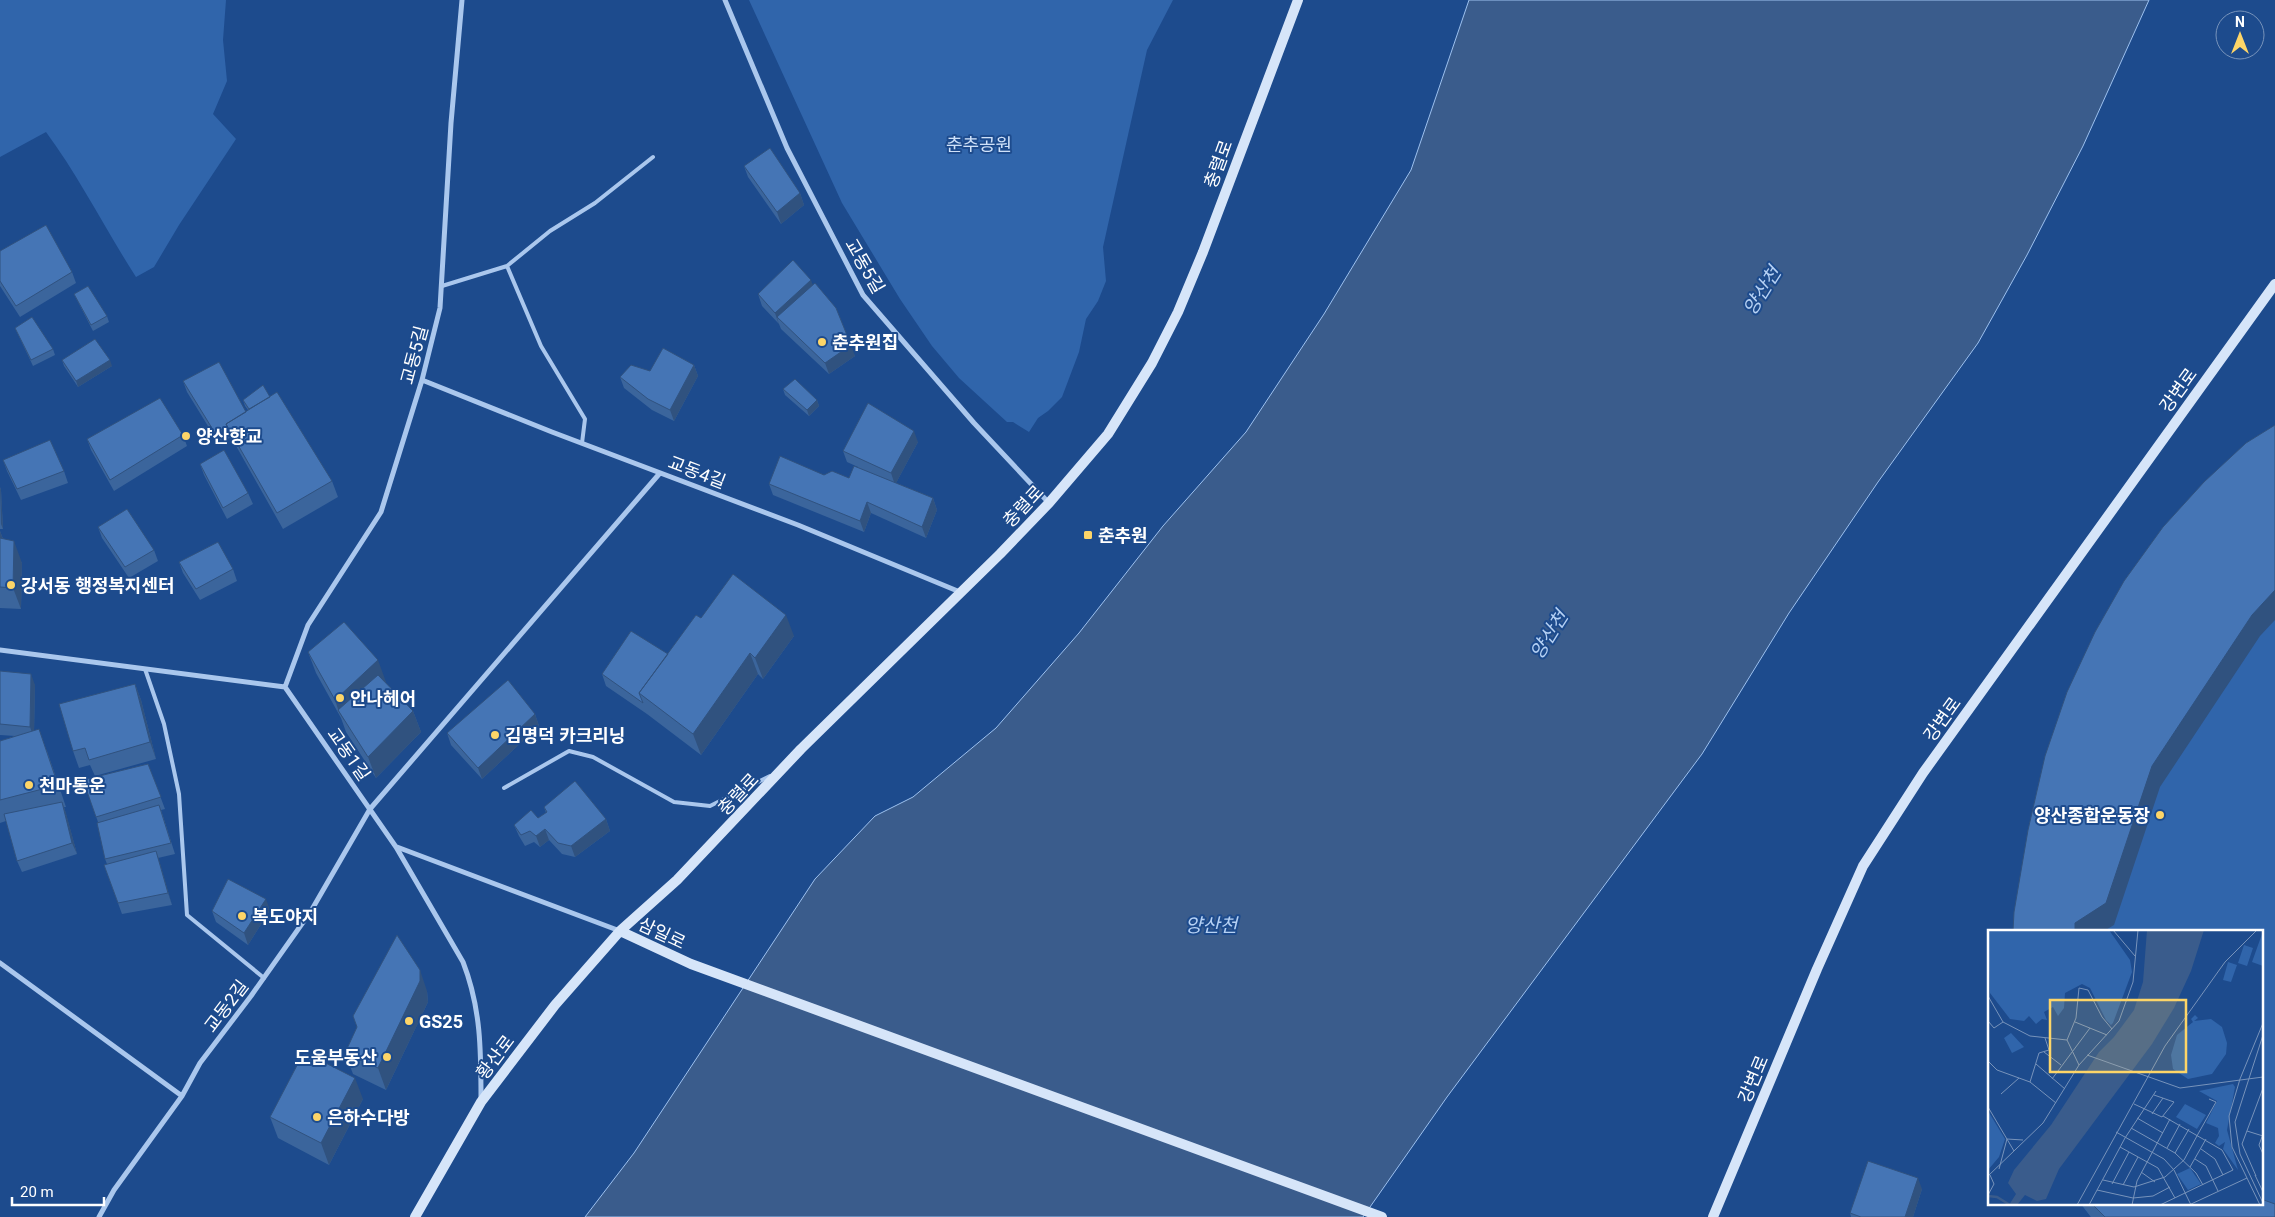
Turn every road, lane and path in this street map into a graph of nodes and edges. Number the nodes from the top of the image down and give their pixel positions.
1 (462, 0) edge
2 (724, 0) edge
3 (1298, 0) edge
4 (652, 157) dead end
5 (507, 266) junction
6 (2275, 284) edge
7 (442, 286) junction
8 (422, 380) junction
9 (582, 443) junction
10 (660, 473) junction
11 (1049, 502) junction
12 (960, 592) junction
13 (0, 650) edge
14 (146, 669) junction
15 (285, 687) junction
16 (784, 769) junction
17 (504, 788) dead end
18 (370, 809) junction
19 (396, 847) junction
20 (620, 931) junction
21 (0, 963) edge
22 (264, 978) junction
23 (182, 1096) junction
24 (481, 1102) junction
25 (99, 1217) edge
26 (415, 1217) edge
27 (1382, 1217) edge
28 (1713, 1217) edge

1 - 7 street, 교동5길
2 - 11 street, 교동5길
3 - 11 main road, 충렬로
4 - 5 lane
5 - 7 lane
5 - 9 lane
6 - 28 main road, 강변로
7 - 8 street, 교동5길
8 - 9 street, 교동4길
8 - 15 street, 교동5길
9 - 10 street, 교동4길
10 - 12 street, 교동4길
10 - 18 street, 교동2길
11 - 12 main road, 충렬로
12 - 16 main road, 충렬로
13 - 14 street
14 - 15 street
14 - 22 lane
15 - 18 street, 교동1길
16 - 17 lane
16 - 20 main road, 충렬로
18 - 19 street, 교동1길
18 - 22 street, 교동2길
19 - 20 street
19 - 24 street, 교동1길
20 - 24 main road, 황산로
20 - 27 main road, 삼일로
21 - 23 street
22 - 23 street, 교동2길
23 - 25 street, 교동2길
24 - 26 main road, 황산로

